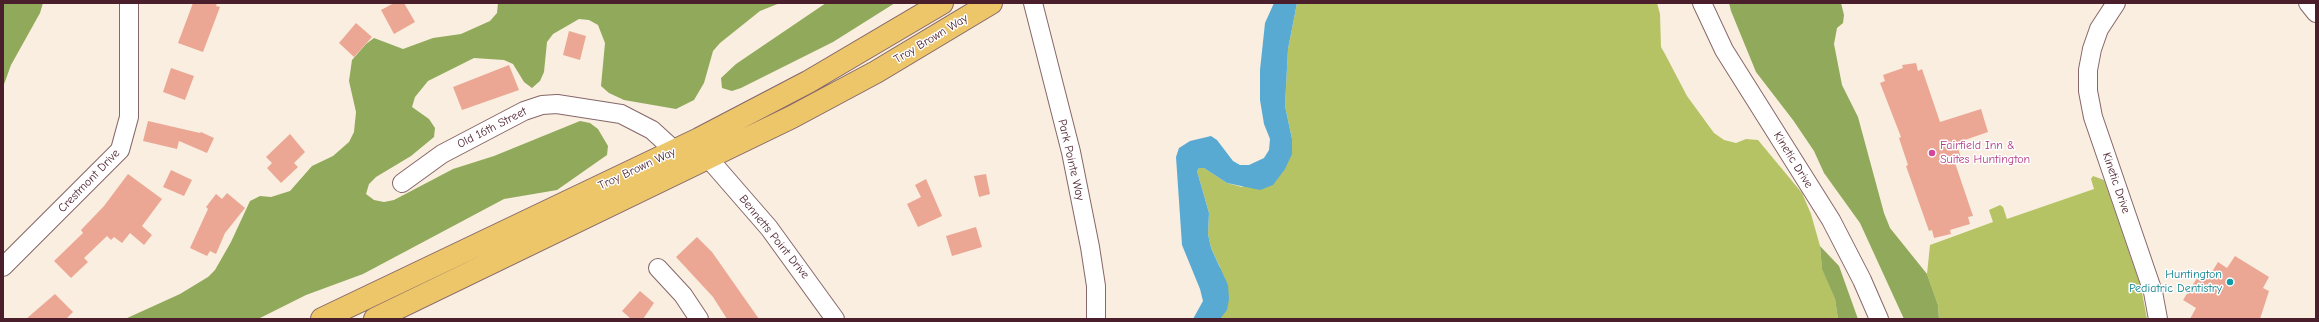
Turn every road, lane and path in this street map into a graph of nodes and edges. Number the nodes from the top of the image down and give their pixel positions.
1 (129, 3) edge
2 (942, 3) edge
3 (991, 3) edge
4 (1033, 3) edge
5 (1702, 3) edge
6 (2116, 3) edge
7 (2308, 3) edge
8 (2316, 13) edge
9 (675, 151) junction
10 (709, 158) junction
11 (402, 182) dead end
12 (3, 266) edge
13 (658, 268) dead end
14 (322, 319) edge
15 (375, 319) edge
16 (699, 319) edge
17 (836, 319) edge
18 (1096, 319) edge
19 (1880, 319) edge
20 (2158, 319) edge

1 - 12 street, Crestmont Drive
2 - 9 main road, Troy Brown Way
3 - 10 main road, Troy Brown Way
4 - 18 street, Park Pointe Way
5 - 19 street, Kinetic Drive
6 - 20 street, Kinetic Drive
7 - 8 street
9 - 11 street, Old 16th Street
9 - 14 main road, Troy Brown Way
10 - 15 main road, Troy Brown Way
10 - 17 street, Bennetts Point Drive
13 - 16 street

